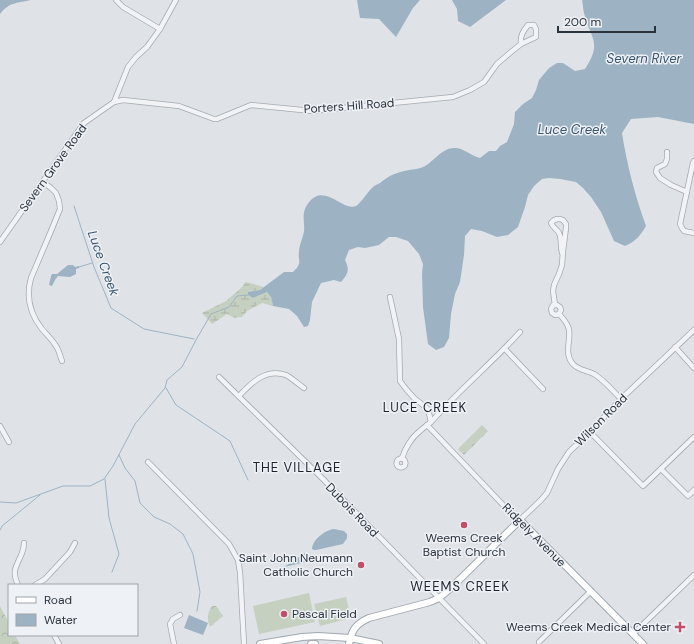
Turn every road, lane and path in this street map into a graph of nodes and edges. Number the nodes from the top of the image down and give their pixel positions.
1 (116, 0) edge
2 (176, 0) edge
3 (160, 28) junction
4 (521, 44) dead end
5 (114, 102) junction
6 (667, 152) dead end
7 (694, 161) edge
8 (43, 182) junction
9 (687, 192) junction
10 (694, 233) edge
11 (0, 242) edge
12 (562, 253) junction
13 (390, 297) dead end
14 (694, 330) edge
15 (520, 332) dead end
16 (675, 347) junction
17 (505, 349) junction
18 (62, 361) dead end
19 (694, 368) edge
20 (220, 377) dead end
21 (304, 388) dead end
22 (543, 389) dead end
23 (239, 396) junction
24 (621, 399) junction
25 (428, 409) junction
26 (438, 414) junction
27 (429, 424) junction
28 (0, 426) edge
29 (590, 432) junction
30 (694, 437) edge
31 (9, 442) dead end
32 (402, 458) dead end
33 (148, 462) dead end
34 (661, 469) junction
35 (694, 490) edge
36 (520, 520) junction
37 (75, 542) dead end
38 (24, 543) dead end
39 (694, 574) edge
40 (18, 584) edge
41 (37, 584) edge
42 (590, 592) junction
43 (439, 598) junction
44 (180, 615) dead end
45 (633, 634) junction
46 (350, 641) edge
47 (539, 642) dead end
48 (174, 644) edge
49 (244, 644) edge
50 (260, 644) edge
51 (311, 644) edge
52 (314, 644) edge
53 (379, 644) edge
54 (484, 644) edge
55 (643, 644) edge

1 - 3 street
2 - 3 street
3 - 5 street
4 - 5 street, Porters Hill Road
5 - 8 street, Severn Grove Road
6 - 9 street
7 - 9 street
8 - 11 street, Severn Grove Road
8 - 18 street
9 - 10 street
12 - 12 street
12 - 24 street
13 - 25 street
14 - 16 street, Wilson Road
15 - 17 street
16 - 19 street
16 - 24 street, Wilson Road
17 - 22 street
17 - 26 street
20 - 23 street, Dubois Road
21 - 23 street
23 - 43 street, Dubois Road
24 - 29 street, Wilson Road
25 - 26 street
25 - 27 street
26 - 27 street
27 - 32 street
27 - 36 street, Ridgely Avenue
28 - 31 street
29 - 34 street
29 - 36 street, Wilson Road
30 - 34 street
33 - 49 street
34 - 35 street
36 - 42 main road, Ridgely Avenue
36 - 43 main road
37 - 41 street
38 - 40 street
39 - 45 street
42 - 45 main road, Ridgely Avenue
42 - 47 street
43 - 46 main road
43 - 54 street, Dubois Road
44 - 48 street
45 - 55 main road, Ridgely Avenue
46 - 50 main road
46 - 53 main road
51 - 52 main road

